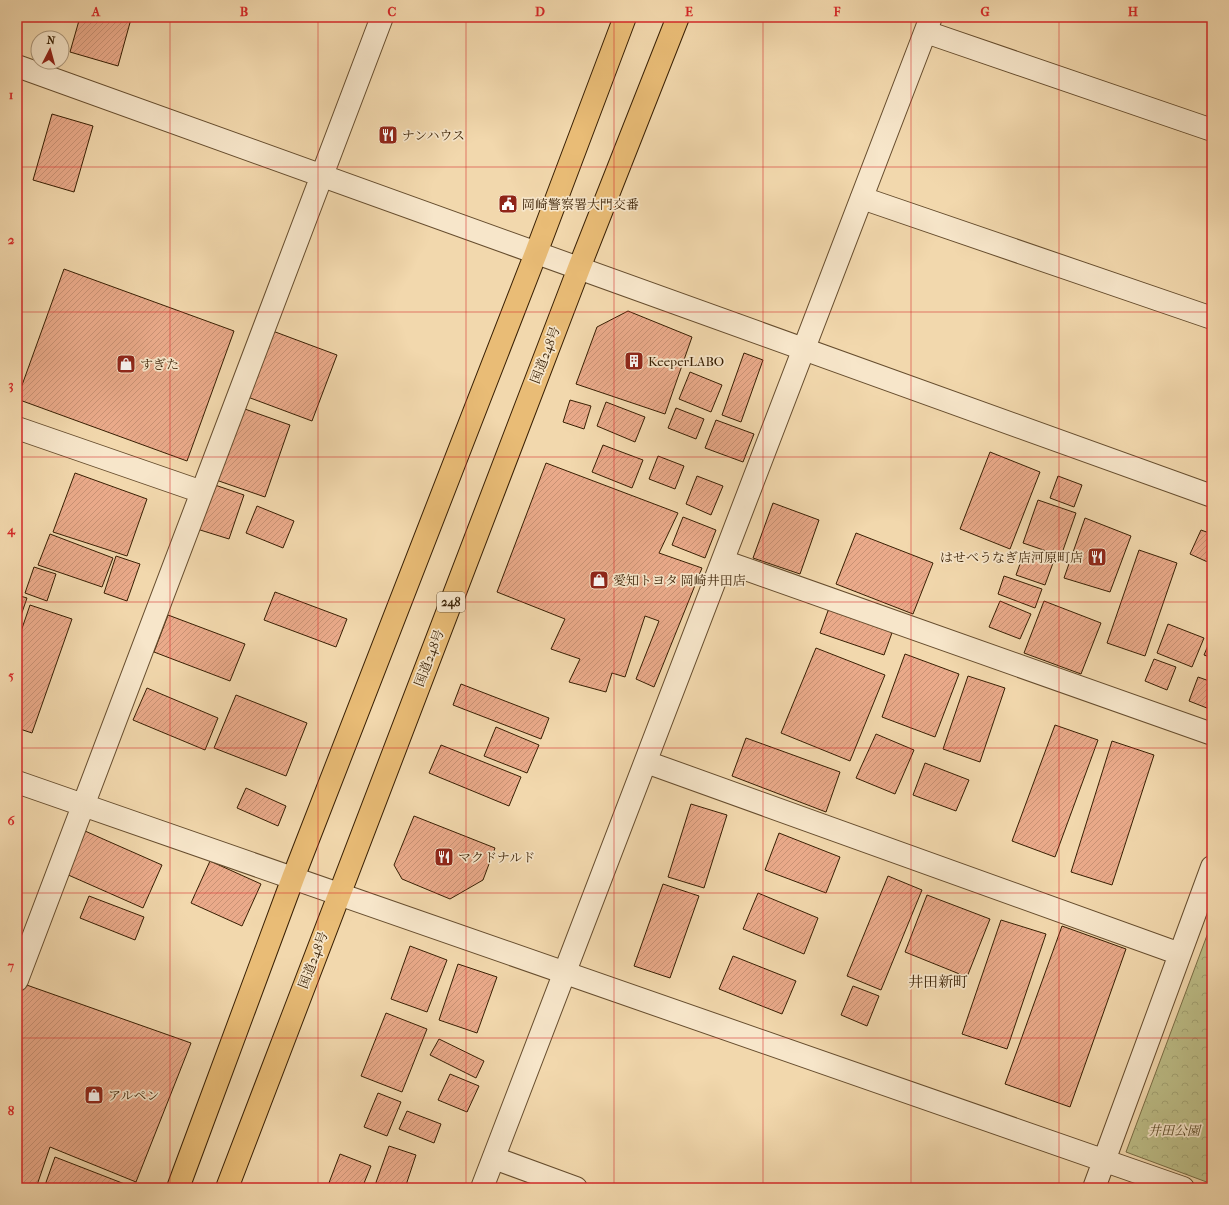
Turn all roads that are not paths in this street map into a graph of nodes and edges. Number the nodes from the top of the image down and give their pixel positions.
1 (382, 17) edge
2 (624, 17) edge
3 (678, 17) edge
4 (929, 25) edge
5 (17, 66) edge
6 (1212, 130) edge
7 (322, 176) junction
8 (862, 198) junction
9 (536, 253) junction
10 (579, 268) junction
11 (1212, 318) edge
12 (804, 349) junction
13 (17, 428) edge
14 (202, 492) junction
15 (1212, 496) edge
16 (723, 561) junction
17 (1212, 734) edge
18 (646, 762) junction
19 (17, 782) edge
20 (83, 805) junction
21 (1212, 867) edge
22 (293, 878) junction
23 (338, 894) junction
24 (1180, 954) junction
25 (565, 973) junction
26 (17, 980) edge
27 (494, 1158) junction
28 (1104, 1160) junction
29 (178, 1188) edge
30 (227, 1188) edge
31 (482, 1188) edge
32 (576, 1188) edge
33 (1094, 1188) edge
34 (1183, 1188) edge

1 - 7 street
2 - 9 highway
3 - 10 highway, 国道248号 / 248
4 - 6 street
4 - 8 street
5 - 7 street
7 - 9 street
7 - 14 street
8 - 11 street
8 - 12 street
9 - 10 street
9 - 22 highway
10 - 12 street
10 - 23 highway, 国道248号 / 248
12 - 15 street
12 - 16 street
13 - 14 street
14 - 20 street
16 - 17 street
16 - 18 street
18 - 24 street
18 - 25 street
19 - 20 street
20 - 22 street
20 - 26 street
21 - 24 street
22 - 23 street
22 - 29 highway
23 - 25 street
23 - 30 highway, 国道248号 / 248
24 - 28 street
25 - 27 street
25 - 28 street
27 - 31 street
27 - 32 street
28 - 33 street
28 - 34 street

